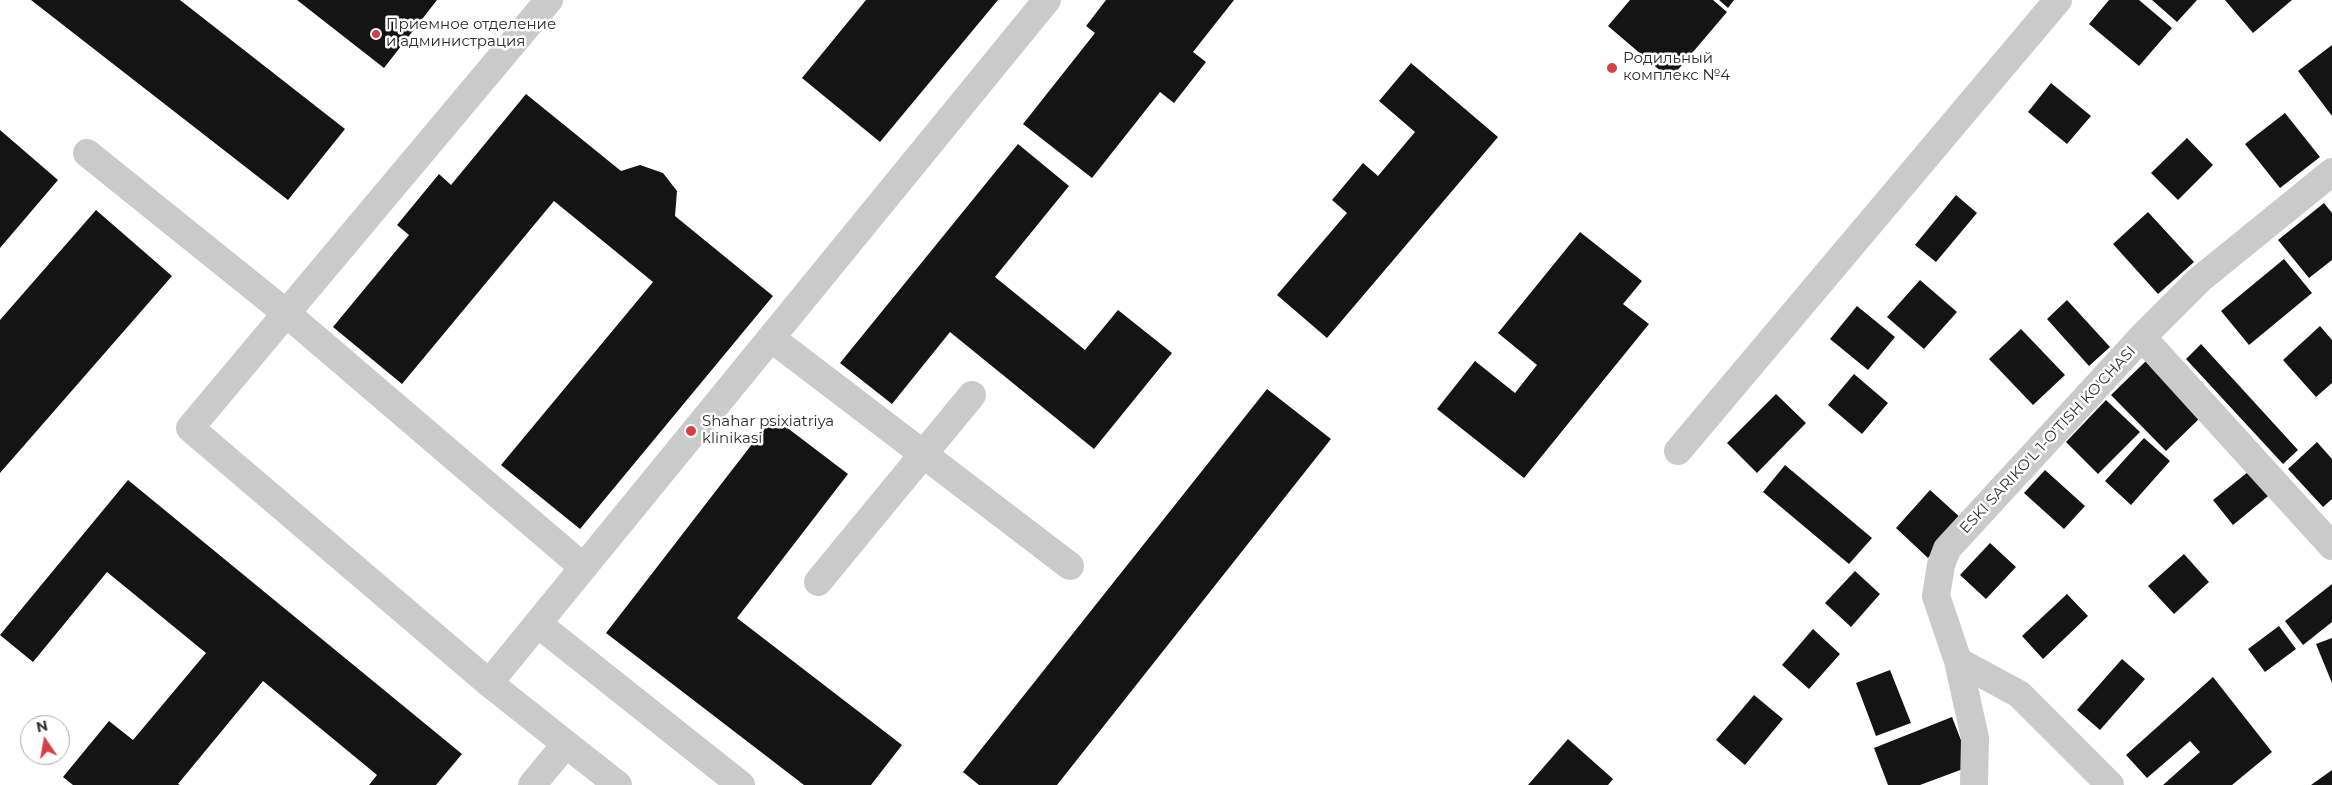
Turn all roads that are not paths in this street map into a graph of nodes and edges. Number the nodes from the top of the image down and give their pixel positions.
1 (549, 0) edge
2 (1047, 0) edge
3 (2058, 0) edge
4 (87, 153) dead end
5 (2332, 172) edge
6 (286, 314) junction
7 (2142, 337) junction
8 (771, 338) junction
9 (972, 395) dead end
10 (1678, 451) dead end
11 (923, 453) junction
12 (2332, 546) edge
13 (1070, 566) dead end
14 (583, 568) junction
15 (818, 582) dead end
16 (538, 624) junction
17 (1958, 661) junction
18 (489, 682) junction
19 (566, 744) junction
20 (532, 785) edge
21 (618, 785) edge
22 (741, 785) edge
23 (1974, 785) edge
24 (2110, 785) edge

1 - 6 street
2 - 8 street
3 - 10 street
4 - 6 street
5 - 7 street, ESKI SARIKO'L 1-O'TISH KO'CHASI
6 - 14 street
6 - 18 street
7 - 12 street
7 - 17 street, ESKI SARIKO'L 1-O'TISH KO'CHASI
8 - 11 street
8 - 14 street
9 - 11 street
11 - 13 street
11 - 15 street
14 - 16 street
16 - 18 street
16 - 22 street
17 - 23 street, ESKI SARIKO'L 1-O'TISH KO'CHASI
17 - 24 street
18 - 19 street
19 - 20 street
19 - 21 street

